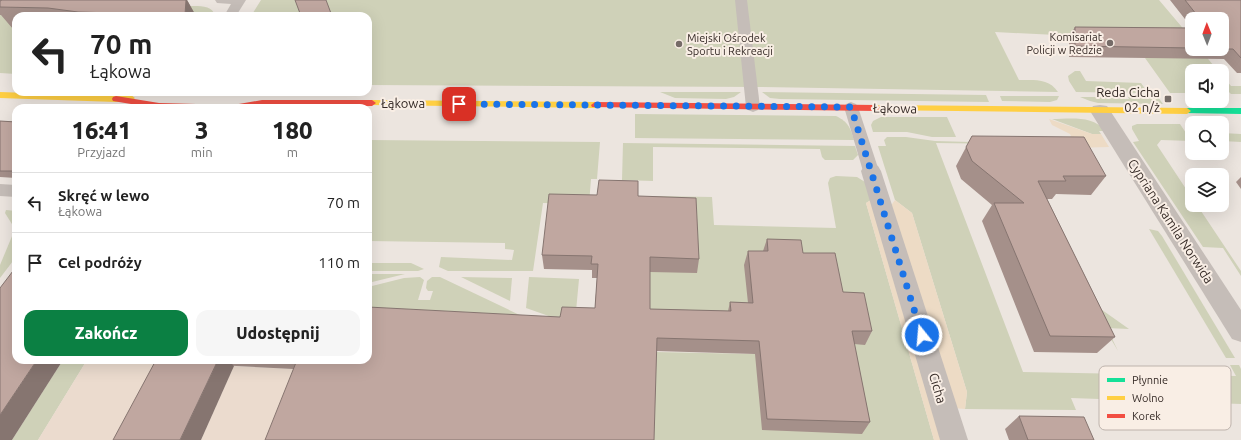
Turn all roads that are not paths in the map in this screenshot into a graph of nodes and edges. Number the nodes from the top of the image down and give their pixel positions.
1 (222, 0) edge
2 (240, 0) edge
3 (741, 0) edge
4 (232, 12) edge
5 (0, 95) edge
6 (12, 96) edge
7 (13, 96) edge
8 (152, 96) dead end
9 (240, 96) dead end
10 (262, 103) junction
11 (114, 104) edge
12 (256, 104) edge
13 (752, 107) junction
14 (851, 107) junction
15 (1100, 111) junction
16 (1241, 111) edge
17 (871, 171) joint
18 (0, 190) edge
19 (12, 191) edge
20 (1241, 331) edge
21 (954, 440) edge

1 - 2 lane
2 - 4 lane
3 - 13 lane
5 - 6 street, Łąkowa
7 - 11 street, Łąkowa
8 - 11 street, Łąkowa
9 - 10 street, Łąkowa
10 - 12 street, Łąkowa
10 - 13 street, Łąkowa
13 - 14 street, Łąkowa
14 - 15 street, Łąkowa
14 - 17 lane, Cicha
15 - 16 street, Łąkowa
15 - 20 street, Cypriana Kamila Norwida
17 - 21 street, Cicha
18 - 19 lane

